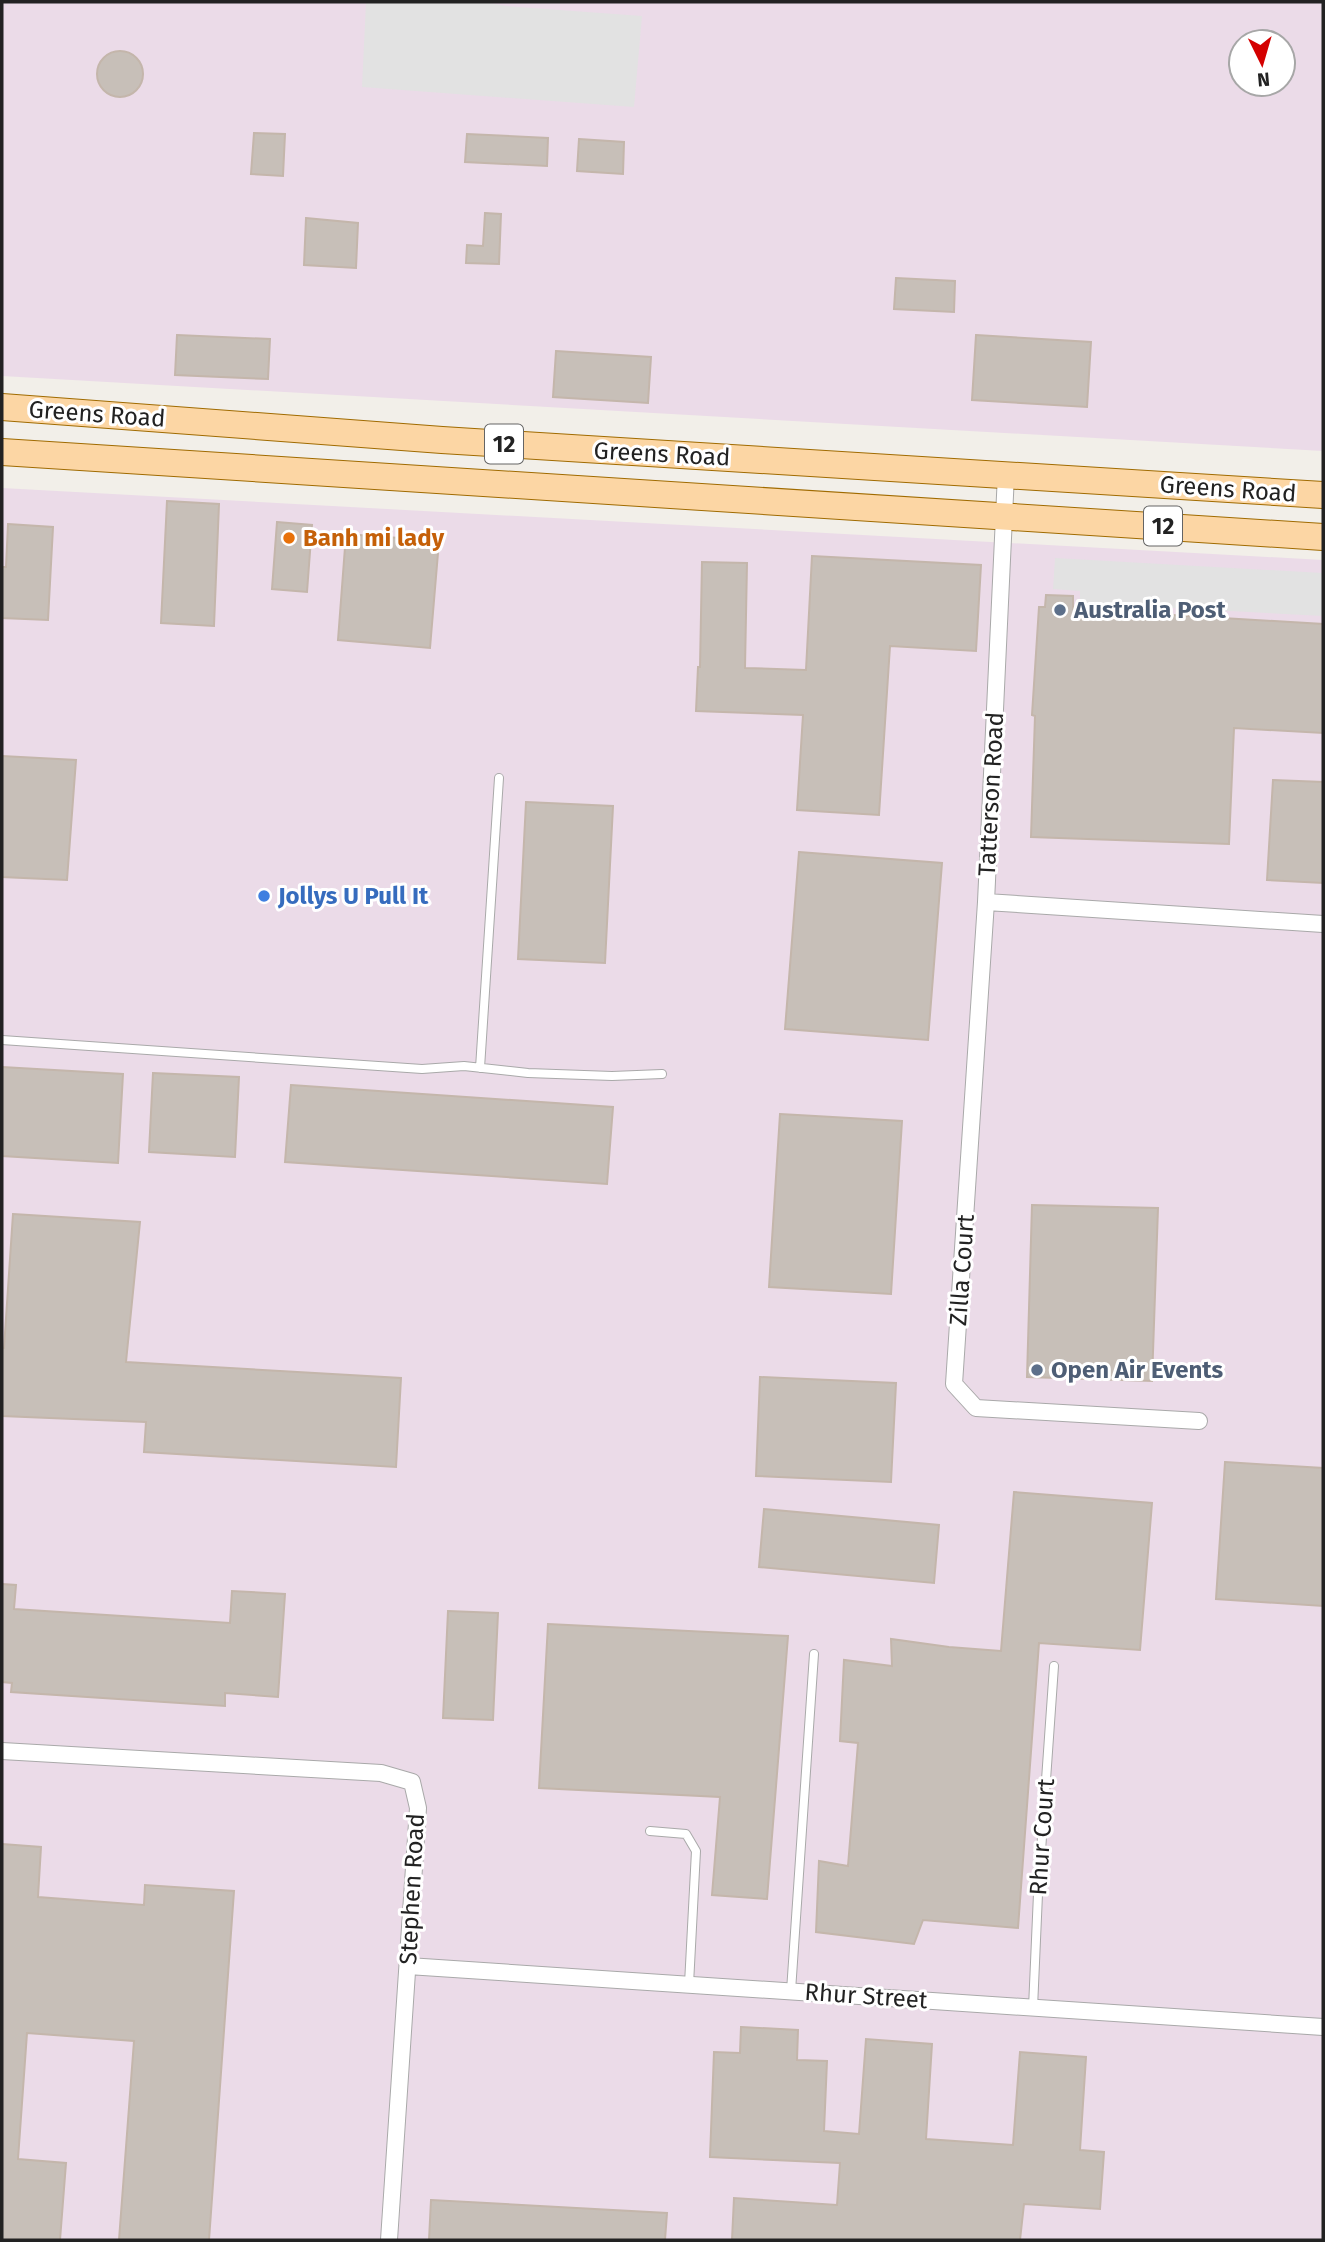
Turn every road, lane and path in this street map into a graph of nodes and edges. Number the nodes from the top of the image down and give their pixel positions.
1 (2, 407) edge
2 (159, 419) junction
3 (2, 452) edge
4 (155, 462) junction
5 (1006, 474) junction
6 (1323, 495) edge
7 (1004, 517) junction
8 (1323, 537) edge
9 (499, 778) dead end
10 (986, 902) junction
11 (1323, 924) edge
12 (2, 1040) edge
13 (480, 1068) junction
14 (662, 1073) dead end
15 (1199, 1421) dead end
16 (814, 1654) dead end
17 (1054, 1666) dead end
18 (2, 1751) edge
19 (650, 1831) dead end
20 (408, 1966) junction
21 (689, 1984) junction
22 (791, 1991) junction
23 (1033, 2008) junction
24 (1323, 2027) edge
25 (388, 2240) edge

1 - 2 main road, Greens Road / 12
2 - 4 main road
2 - 5 main road, Greens Road / 12
3 - 4 main road, Greens Road / 12
4 - 7 main road, Greens Road / 12
5 - 6 main road, Greens Road / 12
5 - 7 street, Tatterson Road
7 - 8 main road, Greens Road / 12
7 - 10 street, Tatterson Road
9 - 13 lane
10 - 11 street, Tatterson Road
10 - 15 street, Zilla Court
12 - 13 lane
13 - 14 lane
16 - 22 lane
17 - 23 lane, Rhur Court
18 - 20 street, Stephen Road
19 - 21 lane
20 - 21 street, Rhur Street
20 - 25 street, Stephen Road
21 - 22 street, Rhur Street
22 - 23 street, Rhur Street
23 - 24 street, Rhur Street

